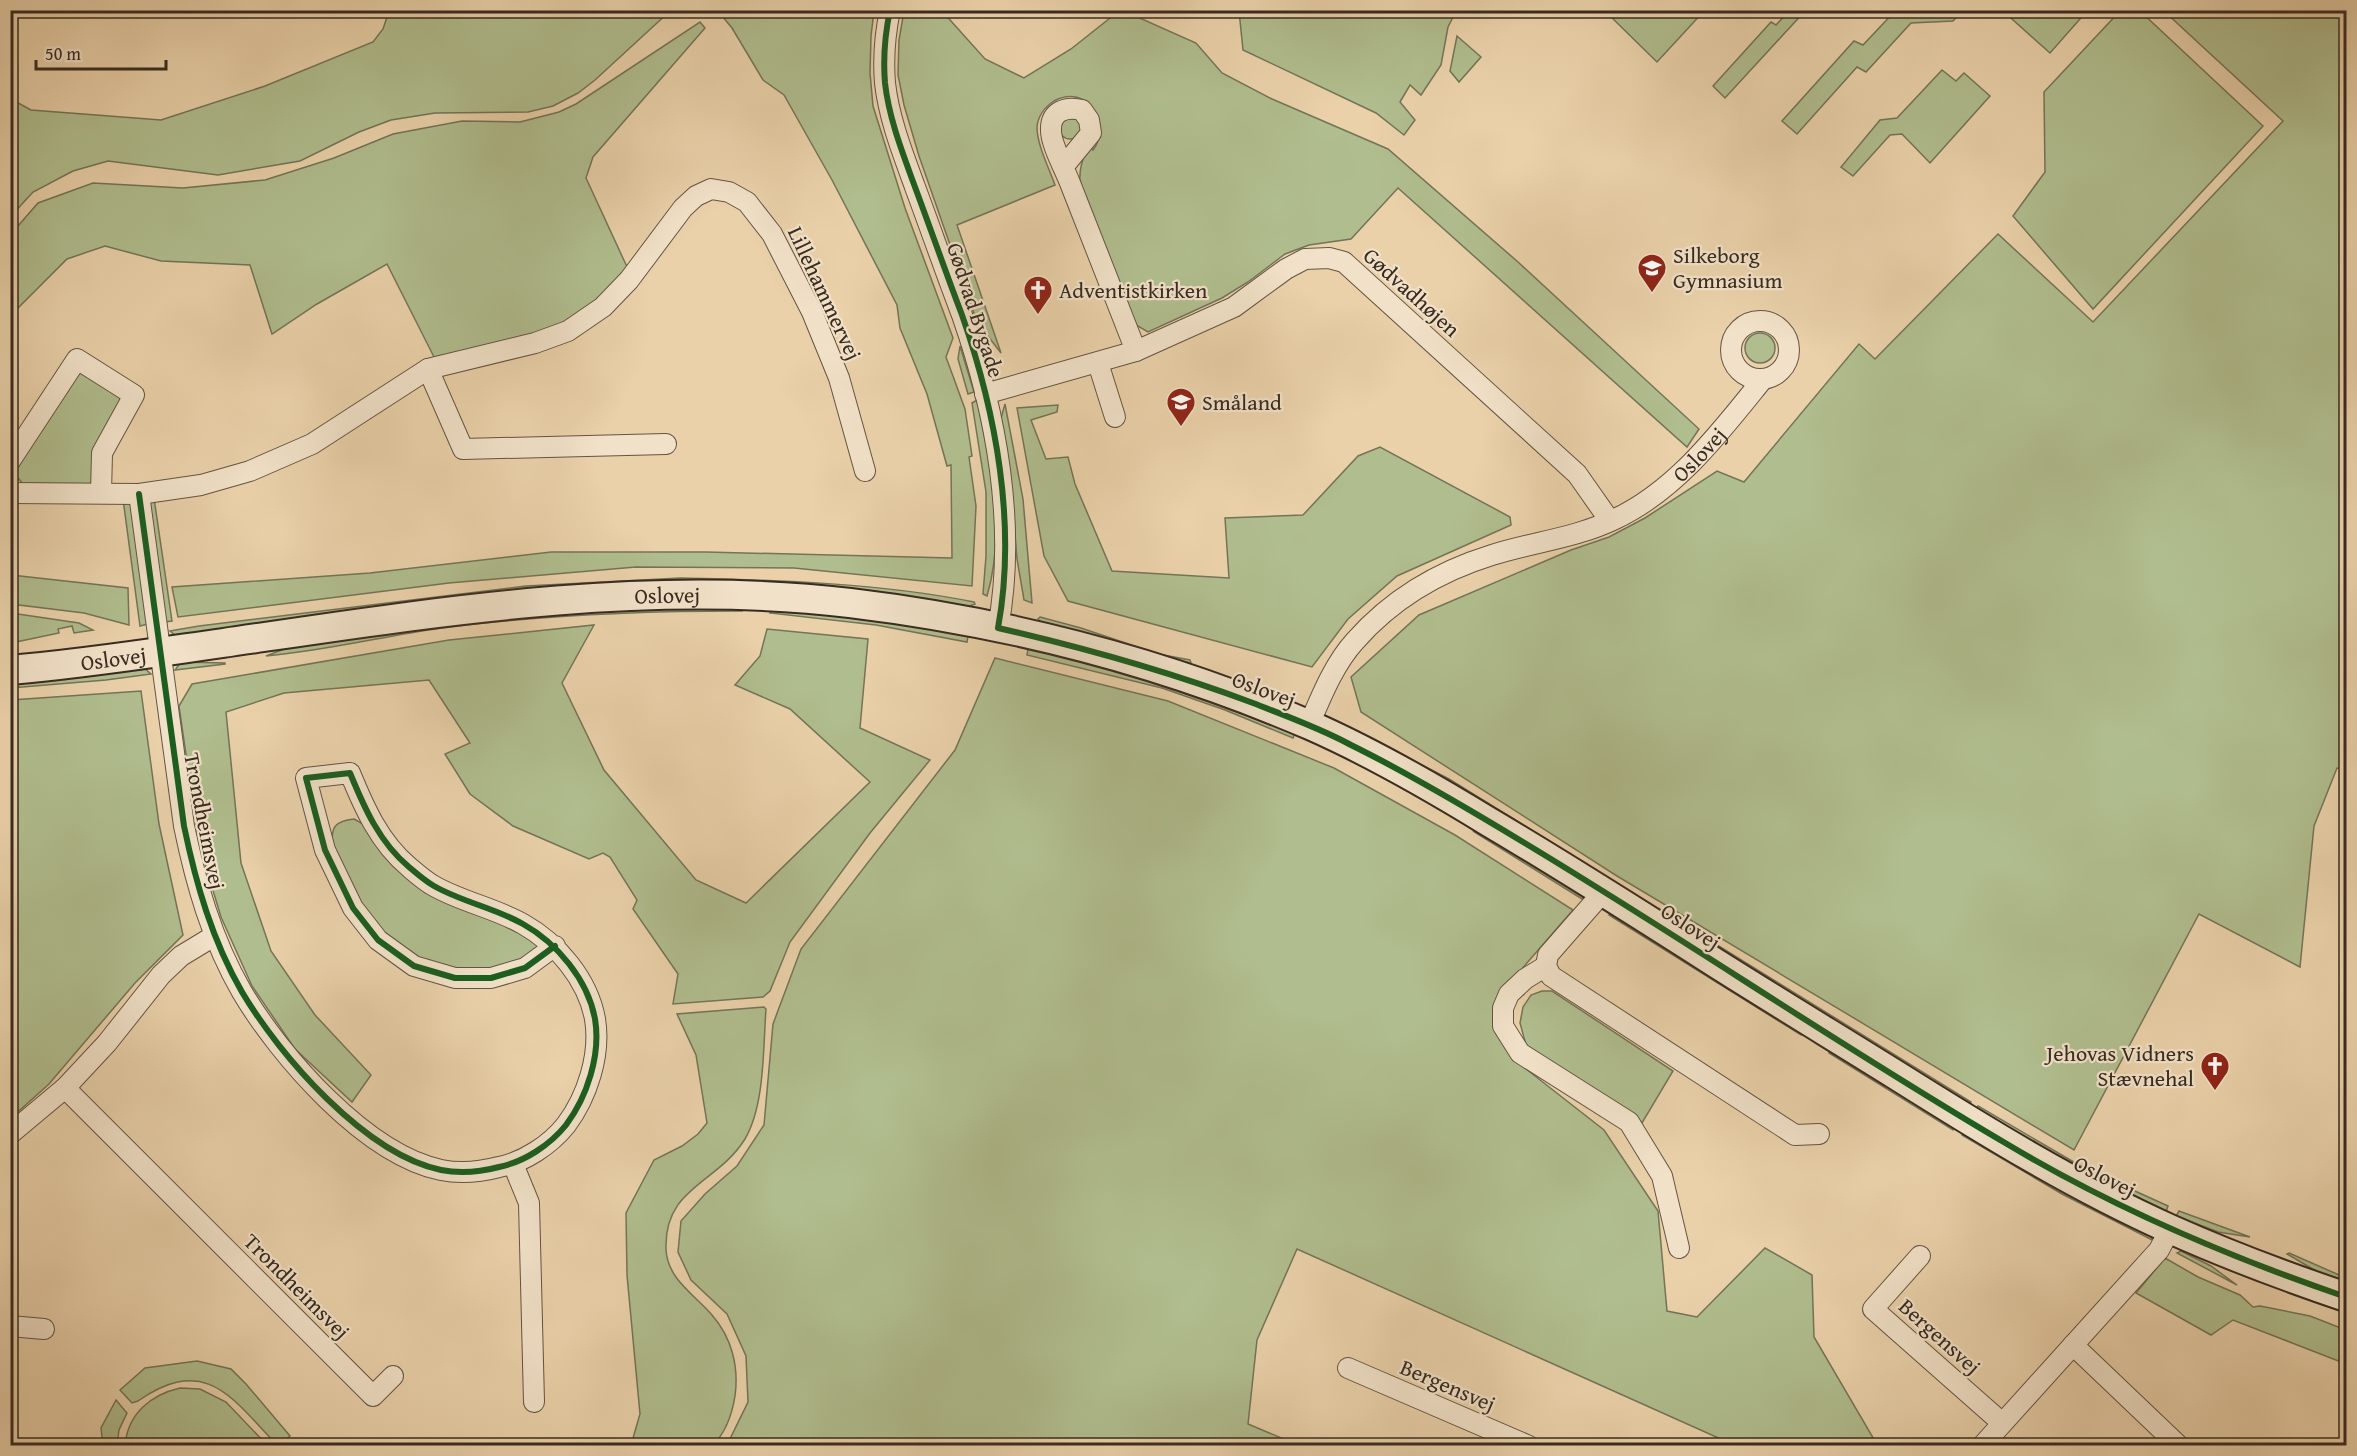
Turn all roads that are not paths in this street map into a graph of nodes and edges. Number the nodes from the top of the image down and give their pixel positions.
1 (890, 10) edge
2 (1064, 166) dead end
3 (1136, 351) junction
4 (1098, 363) junction
5 (428, 369) junction
6 (1763, 379) dead end
7 (985, 393) junction
8 (1115, 417) dead end
9 (666, 444) dead end
10 (10, 461) edge
11 (865, 471) dead end
12 (10, 493) edge
13 (101, 493) junction
14 (139, 494) junction
15 (1610, 521) junction
16 (998, 628) junction
17 (161, 652) junction
18 (10, 670) edge
19 (1309, 725) junction
20 (1604, 891) junction
21 (214, 936) junction
22 (555, 946) junction
23 (1546, 966) junction
24 (65, 1088) junction
25 (10, 1134) edge
26 (1820, 1134) dead end
27 (513, 1164) junction
28 (2170, 1229) junction
29 (1679, 1248) dead end
30 (1920, 1256) dead end
31 (2346, 1298) edge
32 (10, 1326) edge
33 (44, 1329) dead end
34 (2073, 1345) junction
35 (1348, 1368) dead end
36 (393, 1376) dead end
37 (534, 1402) dead end
38 (2001, 1422) junction
39 (1529, 1446) edge
40 (1982, 1446) edge
41 (2179, 1446) edge

1 - 7 street, Gødvad Bygade
2 - 3 street
3 - 4 street, Gødvadhøjen
3 - 15 street, Gødvadhøjen
4 - 7 street, Gødvadhøjen
4 - 8 street
5 - 9 street
5 - 11 street, Lillehammervej
5 - 14 street, Lillehammervej
6 - 15 street, Oslovej
7 - 16 street, Gødvad Bygade
10 - 13 street
12 - 13 street, Lillehammervej
13 - 14 street, Lillehammervej
14 - 17 street
15 - 19 street, Oslovej
16 - 17 street, Oslovej
16 - 19 street, Oslovej
17 - 18 street, Oslovej
17 - 21 street, Trondheimsvej
19 - 20 street, Oslovej
20 - 23 street
20 - 28 street, Oslovej
21 - 24 street
21 - 27 street, Trondheimsvej
22 - 22 street, Trondheimsvej
22 - 27 street, Trondheimsvej
23 - 26 street
23 - 29 street
24 - 25 street
24 - 36 street, Trondheimsvej
27 - 37 street
28 - 31 street, Oslovej
28 - 34 street
30 - 38 street, Bergensvej
32 - 33 street
34 - 38 street
34 - 41 street
35 - 39 street, Bergensvej
38 - 40 street

